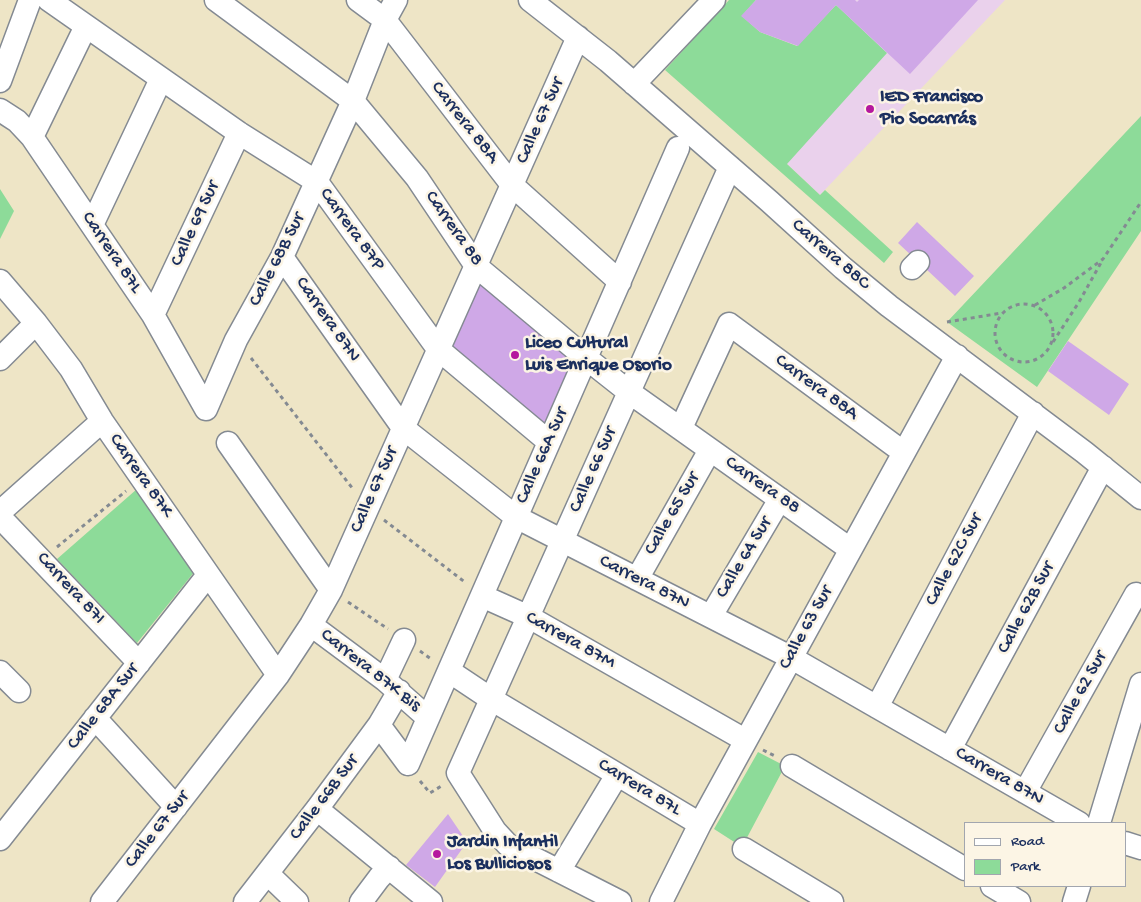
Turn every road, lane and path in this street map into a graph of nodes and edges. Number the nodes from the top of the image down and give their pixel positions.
1 (30, 0) edge
2 (49, 0) edge
3 (216, 0) edge
4 (358, 0) edge
5 (396, 0) edge
6 (530, 0) edge
7 (714, 0) edge
8 (385, 20) junction
9 (86, 26) junction
10 (8, 34) edge
11 (578, 37) junction
12 (160, 79) junction
13 (0, 81) edge
14 (634, 84) junction
15 (353, 101) junction
16 (0, 110) edge
17 (239, 133) junction
18 (32, 137) junction
19 (678, 148) dead end
20 (730, 167) junction
21 (317, 182) junction
22 (512, 185) junction
23 (1141, 202) edge
24 (92, 225) junction
25 (282, 257) junction
26 (1103, 260) junction
27 (476, 266) junction
28 (0, 281) edge
29 (620, 282) junction
30 (1034, 305) junction
31 (1002, 313) junction
32 (153, 316) junction
33 (36, 323) junction
34 (916, 326) junction
35 (236, 340) junction
36 (438, 349) junction
37 (1049, 349) junction
38 (957, 356) junction
39 (586, 358) junction
40 (0, 359) edge
41 (629, 392) junction
42 (206, 408) joint
43 (1033, 413) junction
44 (102, 421) junction
45 (403, 428) junction
46 (681, 428) junction
47 (549, 442) junction
48 (228, 443) dead end
49 (710, 450) junction
50 (904, 452) junction
51 (1103, 467) junction
52 (142, 478) junction
53 (1141, 498) edge
54 (780, 499) junction
55 (368, 507) junction
56 (0, 512) edge
57 (0, 517) edge
58 (516, 518) junction
59 (562, 541) junction
60 (850, 548) junction
61 (42, 560) junction
62 (208, 575) junction
63 (637, 579) junction
64 (331, 590) junction
65 (1136, 594) dead end
66 (482, 596) junction
67 (710, 616) junction
68 (529, 617) junction
69 (311, 625) junction
70 (404, 640) dead end
71 (790, 657) junction
72 (139, 663) junction
73 (449, 671) junction
74 (0, 672) edge
75 (278, 675) junction
76 (392, 686) junction
77 (20, 691) dead end
78 (1140, 693) edge
79 (492, 699) junction
80 (877, 707) junction
81 (95, 718) junction
82 (428, 718) junction
83 (378, 725) junction
84 (745, 740) junction
85 (950, 749) junction
86 (792, 766) joint
87 (617, 775) junction
88 (1026, 792) junction
89 (176, 807) junction
90 (318, 809) junction
91 (1077, 822) edge
92 (1098, 822) edge
93 (700, 824) junction
94 (0, 839) edge
95 (1126, 843) edge
96 (1141, 848) edge
97 (744, 849) dead end
98 (389, 867) junction
99 (964, 868) edge
100 (559, 871) junction
101 (268, 874) junction
102 (994, 887) edge
103 (1079, 887) edge
104 (102, 902) edge
105 (245, 902) edge
106 (297, 902) edge
107 (361, 902) edge
108 (431, 902) edge
109 (620, 902) edge
110 (661, 902) edge
111 (832, 902) edge
112 (1019, 902) edge
113 (1074, 902) edge

1 - 10 street
2 - 9 street, Carrera 87P
3 - 15 street, Carrera 88
4 - 8 street, Carrera 88A
5 - 8 street, Calle 68B Sur
6 - 11 street, Carrera 88C
7 - 14 street
8 - 15 street, Calle 68B Sur
8 - 22 street, Carrera 88A
9 - 12 street, Carrera 87P
9 - 18 street
10 - 13 street
11 - 14 street, Carrera 88C
11 - 22 street, Calle 67 Sur
12 - 17 street, Carrera 87P
12 - 24 street
14 - 20 street, Carrera 88C
15 - 21 street, Calle 68B Sur
15 - 27 street, Carrera 88
16 - 18 street, Carrera 87L
17 - 21 street, Carrera 87P
17 - 32 street, Calle 69 Sur
18 - 24 street, Carrera 87L
19 - 29 street, Calle 66A Sur
20 - 34 street, Carrera 88C
20 - 41 street, Calle 66 Sur
21 - 25 street, Calle 68B Sur
21 - 36 street, Carrera 87P
22 - 27 street, Calle 67 Sur
22 - 29 street, Carrera 88A
23 - 26 path
24 - 32 street, Carrera 87L
25 - 35 street, Calle 68B Sur
25 - 45 street, Carrera 87N
26 - 30 path
26 - 37 path
27 - 36 street, Calle 67 Sur
27 - 39 street, Carrera 88
28 - 33 street, Carrera 87K
29 - 39 street, Calle 66A Sur
30 - 31 path
30 - 37 path
31 - 34 path
31 - 37 path
32 - 42 street, Carrera 87L
33 - 40 street
33 - 44 street, Carrera 87K
34 - 38 street, Carrera 88C
35 - 42 street, Calle 68B Sur
35 - 55 path
36 - 45 street, Calle 67 Sur
36 - 47 street, Carrera 87P
38 - 43 street, Carrera 88C
38 - 50 street, Calle 63 Sur
39 - 41 street, Carrera 88
39 - 47 street, Calle 66A Sur
41 - 46 street, Carrera 88
41 - 59 street, Calle 66 Sur
43 - 51 street, Carrera 88C
43 - 80 street, Calle 62C Sur
44 - 52 street, Carrera 87K
44 - 56 street
45 - 55 street, Calle 67 Sur
45 - 58 street, Carrera 87N
46 - 49 street, Carrera 88
46 - 50 street, Carrera 88A
47 - 58 street, Calle 66A Sur
48 - 64 street
49 - 54 street, Carrera 88
49 - 63 street, Calle 65 Sur
50 - 60 street, Calle 63 Sur
51 - 53 street, Carrera 88C
51 - 85 street, Calle 62B Sur
52 - 61 path
52 - 62 street, Carrera 87K
54 - 60 street, Carrera 88
54 - 67 street, Calle 64 Sur
55 - 64 street, Calle 67 Sur
55 - 66 path
57 - 61 street, Carrera 87I
58 - 59 street, Carrera 87N
58 - 66 street, Calle 66A Sur
59 - 63 street, Carrera 87N
59 - 68 street, Calle 66 Sur
60 - 71 street, Calle 63 Sur
61 - 72 street, Carrera 87I
62 - 72 street, Calle 68A Sur
62 - 75 street, Carrera 87K
63 - 67 street, Carrera 87N
64 - 69 street, Calle 67 Sur
65 - 88 street, Calle 62 Sur
66 - 68 street, Carrera 87M
66 - 73 street, Calle 66A Sur
67 - 71 street, Carrera 87N
68 - 79 street, Calle 66 Sur
68 - 84 street, Carrera 87M
69 - 75 street, Calle 67 Sur
69 - 76 street, Carrera 87K Bis
70 - 76 street, Calle 66B Sur
71 - 80 street, Carrera 87N
71 - 84 street, Calle 63 Sur
72 - 81 street, Calle 68A Sur
73 - 79 street, Carrera 87L
73 - 82 street, Calle 66A Sur
74 - 77 street
75 - 89 street, Calle 67 Sur
76 - 82 street, Carrera 87K Bis
76 - 83 street, Calle 66B Sur
78 - 92 street
79 - 87 street, Carrera 87L
79 - 100 street, Calle 66 Sur
80 - 85 street, Carrera 87N
81 - 89 street
81 - 94 street, Calle 68A Sur
82 - 83 street, Calle 66A Sur
83 - 90 street, Calle 66B Sur
84 - 86 path
84 - 93 street, Calle 63 Sur
85 - 88 street, Carrera 87N
86 - 99 street
87 - 93 street, Carrera 87L
87 - 100 street
88 - 91 street, Carrera 87N
89 - 104 street, Calle 67 Sur
90 - 98 street
90 - 101 street, Calle 66B Sur
93 - 110 street, Calle 63 Sur
95 - 96 street
97 - 111 street
98 - 107 street
98 - 108 street
100 - 109 street
101 - 105 street, Calle 66B Sur
101 - 106 street
102 - 112 street
103 - 113 street

